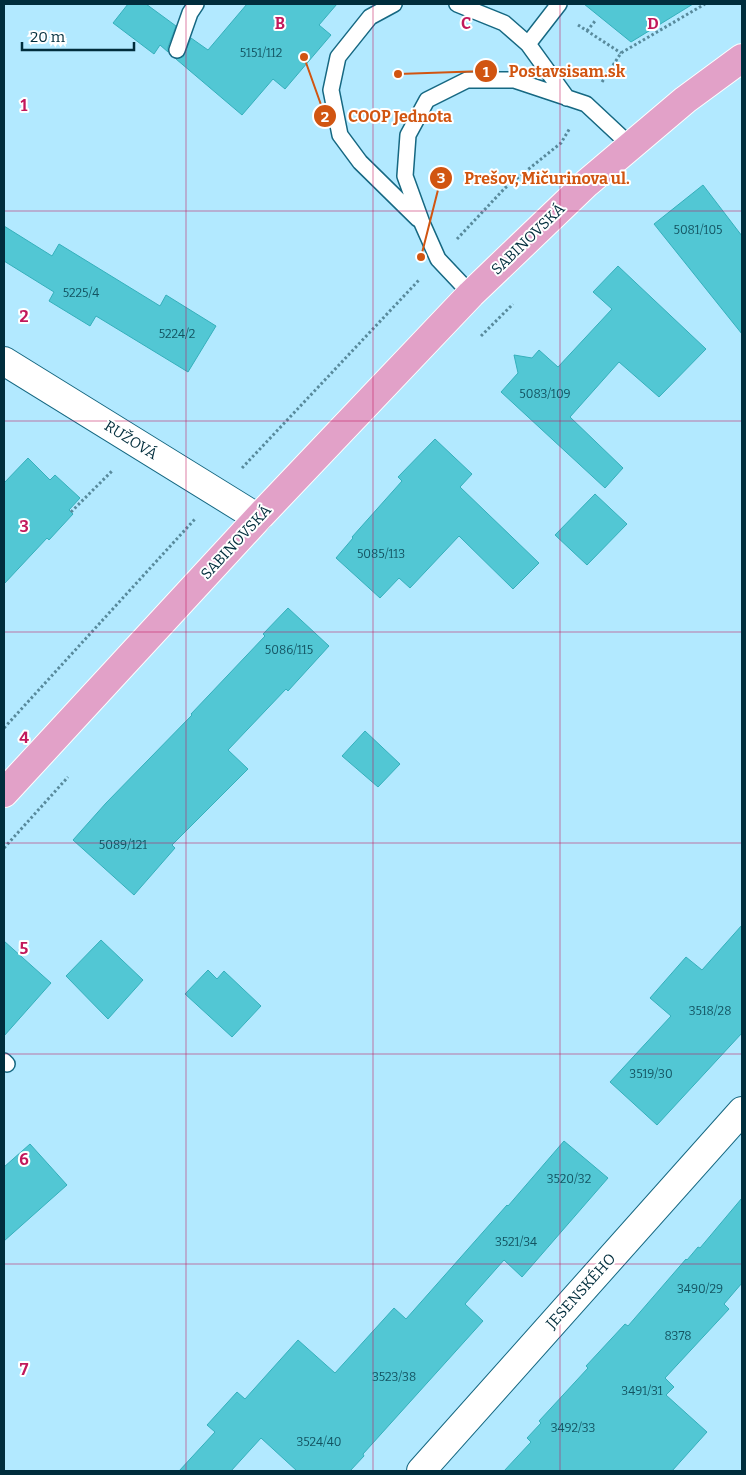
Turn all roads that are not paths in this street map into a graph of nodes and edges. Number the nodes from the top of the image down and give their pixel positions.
1 (196, 4) edge
2 (394, 4) edge
3 (457, 4) edge
4 (557, 6) edge
5 (528, 44) junction
6 (178, 50) dead end
7 (742, 58) edge
8 (567, 98) junction
9 (631, 146) junction
10 (422, 223) junction
11 (472, 294) junction
12 (4, 361) edge
13 (258, 518) junction
14 (4, 793) edge
15 (742, 1111) edge
16 (420, 1471) edge

1 - 6 lane
2 - 10 lane
3 - 5 lane
4 - 5 lane
5 - 8 lane
7 - 9 main road, SABINOVSKÁ
8 - 9 lane
8 - 10 lane
9 - 11 main road, SABINOVSKÁ
10 - 11 lane
11 - 13 main road, SABINOVSKÁ
12 - 13 street, RUŽOVÁ
13 - 14 main road, SABINOVSKÁ
15 - 16 street, JESENSKÉHO

